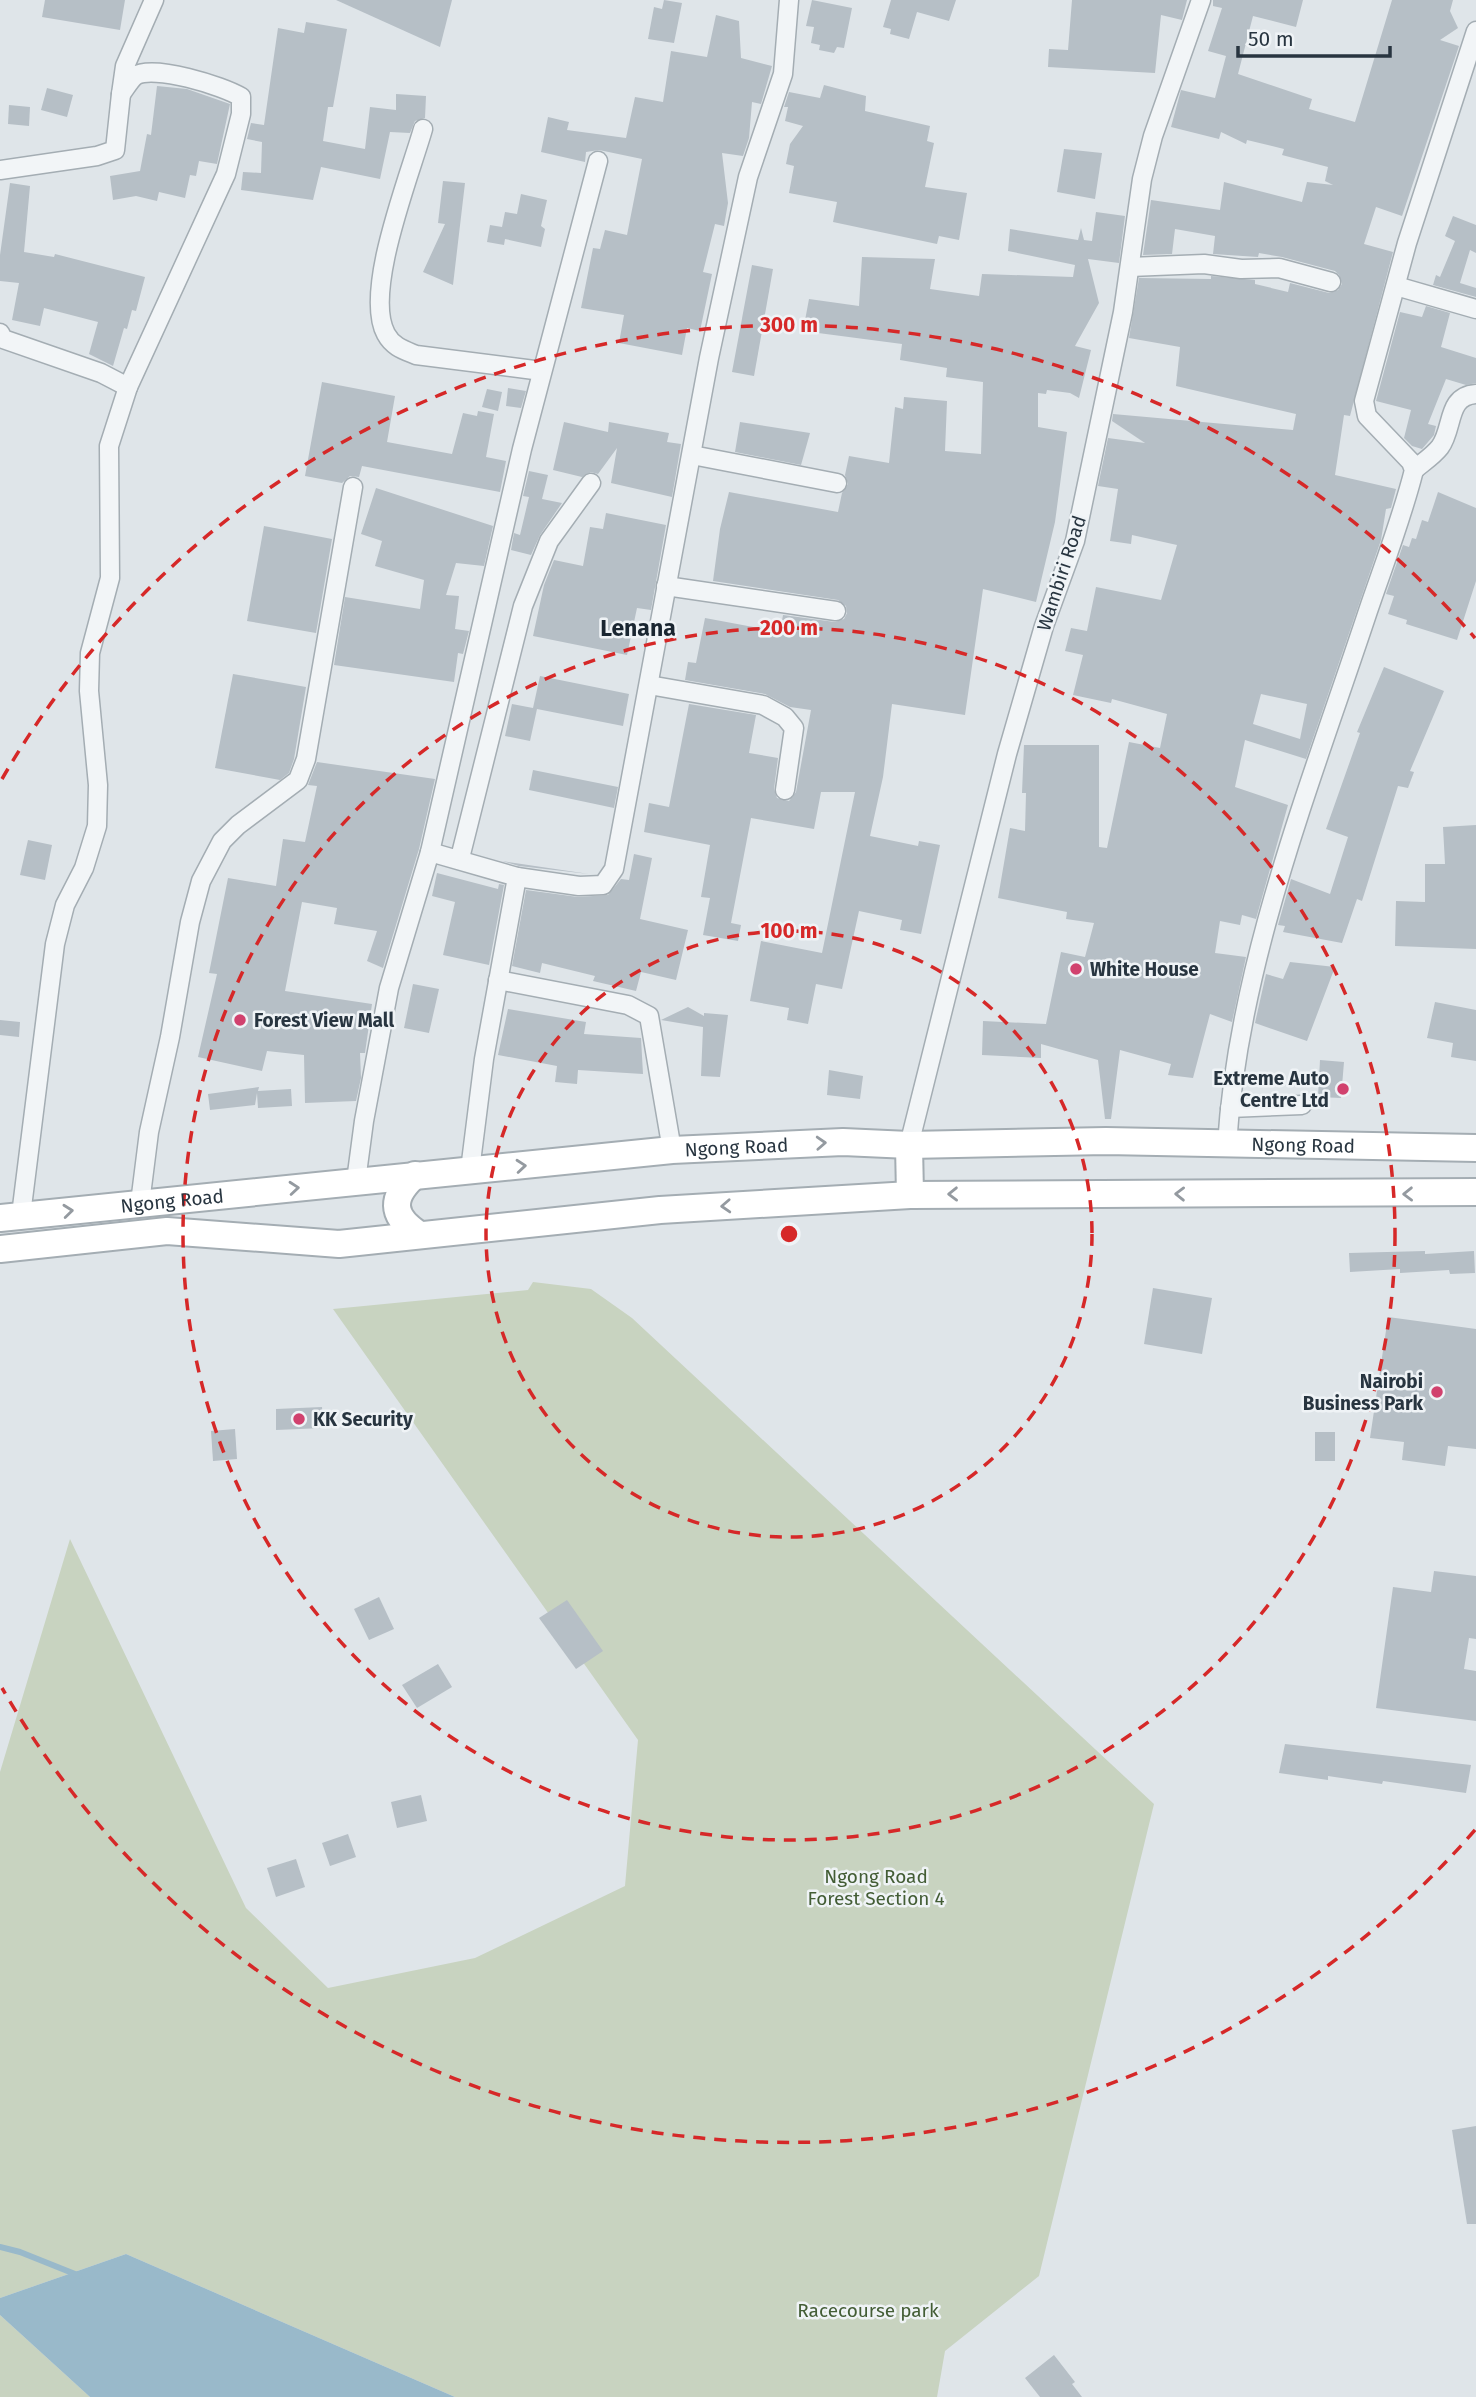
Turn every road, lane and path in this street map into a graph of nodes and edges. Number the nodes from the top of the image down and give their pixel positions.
1 (154, 0) edge
2 (789, 0) edge
3 (1201, 0) edge
4 (1476, 31) edge
5 (121, 94) junction
6 (423, 129) dead end
7 (598, 161) dead end
8 (0, 170) edge
9 (1130, 267) junction
10 (1331, 282) dead end
11 (1396, 286) junction
12 (1476, 309) edge
13 (0, 333) edge
14 (542, 371) junction
15 (128, 387) junction
16 (1476, 394) edge
17 (692, 454) junction
18 (1414, 470) junction
19 (837, 483) dead end
20 (591, 484) dead end
21 (353, 487) dead end
22 (666, 586) junction
23 (836, 611) dead end
24 (649, 685) junction
25 (785, 790) dead end
26 (430, 852) junction
27 (460, 858) junction
28 (517, 877) junction
29 (498, 979) junction
30 (1302, 1105) dead end
31 (1230, 1108) junction
32 (909, 1145) junction
33 (1227, 1145) junction
34 (1476, 1148) edge
35 (672, 1150) junction
36 (470, 1170) junction
37 (415, 1175) junction
38 (356, 1181) junction
39 (1476, 1192) edge
40 (909, 1195) junction
41 (140, 1203) junction
42 (10, 1217) edge
43 (418, 1234) junction
44 (0, 1249) edge

1 - 5 street
2 - 17 street
3 - 9 street, Wambiri Road
4 - 11 street
5 - 8 street
5 - 15 street
6 - 14 street
7 - 14 street
9 - 10 street
9 - 32 street, Wambiri Road
11 - 12 street
11 - 18 street
13 - 15 street
14 - 26 street
15 - 42 street
16 - 18 street
17 - 19 street
17 - 22 street
18 - 31 street
20 - 27 street
21 - 41 street
22 - 23 street
22 - 24 street
24 - 25 street
24 - 28 street
26 - 27 street
26 - 38 street
27 - 28 street
28 - 29 street
29 - 35 street
29 - 36 street
30 - 31 street
31 - 33 street
32 - 33 main road, Ngong Road
35 -> 32 main road, Ngong Road
32 - 40 main road
33 - 34 main road, Ngong Road
36 -> 35 main road, Ngong Road
36 - 37 main road, Ngong Road
37 - 38 main road, Ngong Road
37 - 43 main road
41 -> 38 main road, Ngong Road
39 -> 40 main road, Ngong Road
40 -> 43 main road, Ngong Road
42 -> 41 main road, Ngong Road
43 - 44 main road, Ngong Road

